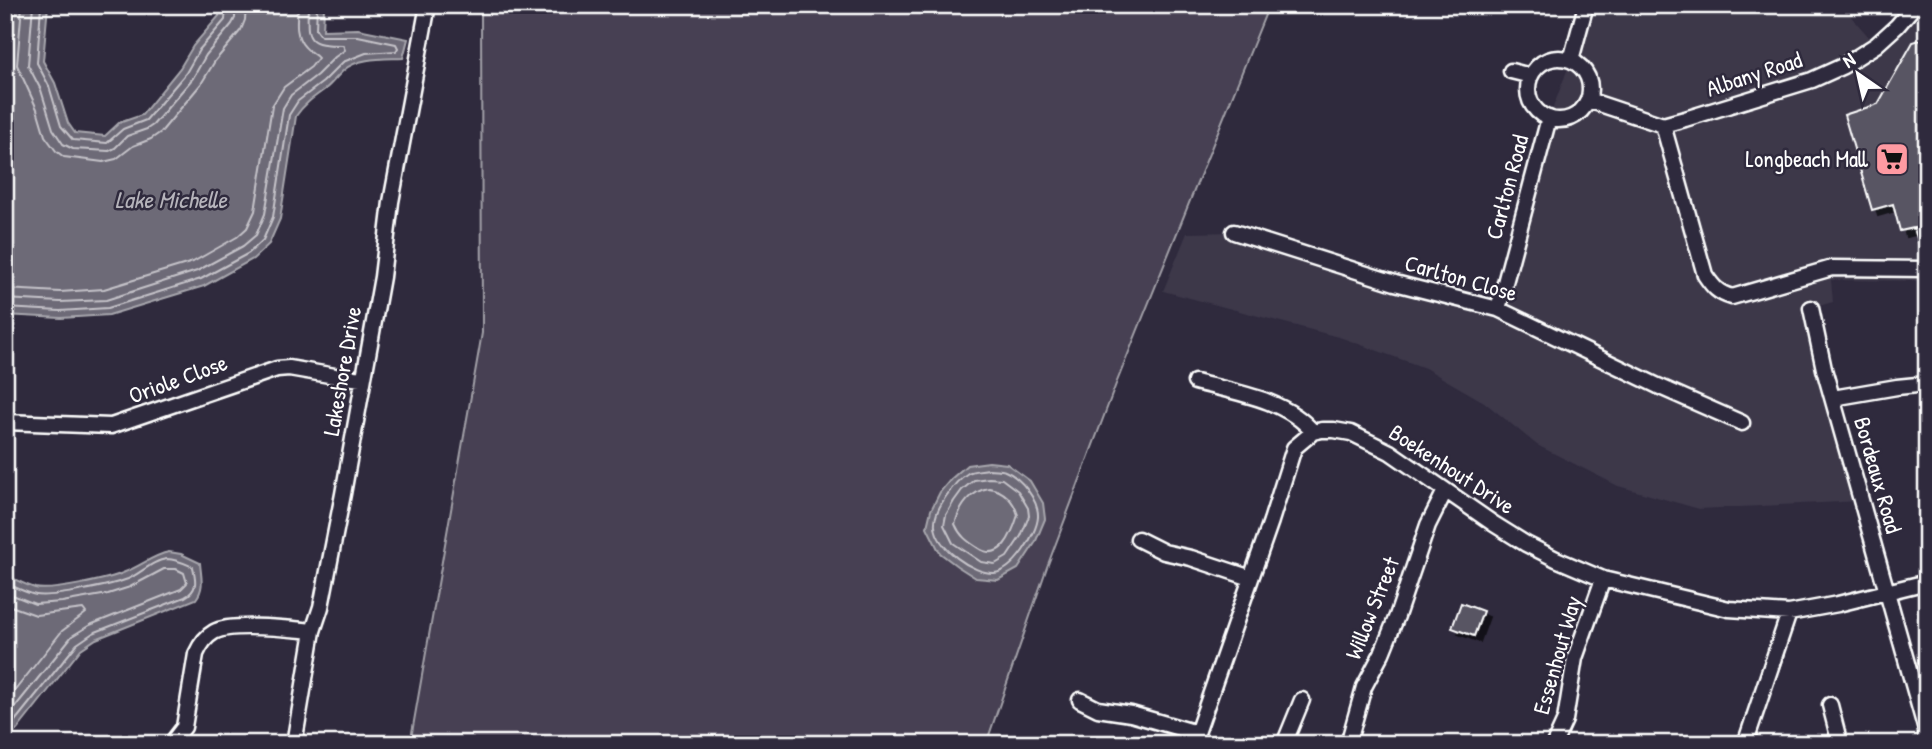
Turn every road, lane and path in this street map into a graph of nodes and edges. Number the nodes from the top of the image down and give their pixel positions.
1 (428, 5) edge
2 (1586, 5) edge
3 (1915, 5) edge
4 (1571, 60) junction
5 (1511, 71) dead end
6 (1531, 76) junction
7 (1588, 100) junction
8 (1549, 118) junction
9 (1663, 125) junction
10 (1234, 232) dead end
11 (1927, 269) edge
12 (1811, 308) dead end
13 (1498, 309) junction
14 (363, 379) junction
15 (1195, 382) dead end
16 (1927, 384) edge
17 (1833, 398) junction
18 (5, 422) edge
19 (1742, 423) dead end
20 (1314, 432) junction
21 (1445, 491) junction
22 (1138, 539) dead end
23 (1251, 578) junction
24 (1603, 579) junction
25 (1927, 582) edge
26 (1888, 591) junction
27 (1789, 613) junction
28 (313, 631) junction
29 (1080, 700) dead end
30 (1302, 700) dead end
31 (1830, 705) dead end
32 (1927, 734) edge
33 (1197, 738) edge
34 (171, 744) edge
35 (294, 744) edge
36 (1284, 744) edge
37 (1348, 744) edge
38 (1554, 744) edge
39 (1745, 744) edge
40 (1840, 744) edge

1 - 14 street, Lakeshore Drive
2 - 4 street
3 - 9 street, Albany Road
4 - 6 street
4 - 7 street
5 - 6 street
6 - 8 street
7 - 8 street
7 - 9 street
8 - 13 street, Carlton Road
9 - 11 street
10 - 13 street, Carlton Close
12 - 17 street, Bordeaux Road
13 - 19 street, Carlton Close
14 - 18 street, Oriole Close
14 - 28 street, Lakeshore Drive
15 - 20 street
16 - 17 street
17 - 26 street, Bordeaux Road
20 - 21 street, Boekenhout Drive
20 - 23 street
21 - 24 street, Boekenhout Drive
21 - 37 street, Willow Street
22 - 23 street
23 - 33 street
24 - 27 street, Boekenhout Drive
24 - 38 street, Essenhout Way
25 - 26 street, Boekenhout Drive
26 - 27 street, Boekenhout Drive
26 - 32 street, Bordeaux Road
27 - 39 street
28 - 34 street
28 - 35 street, Lakeshore Drive
29 - 33 street
30 - 36 street
31 - 40 street

